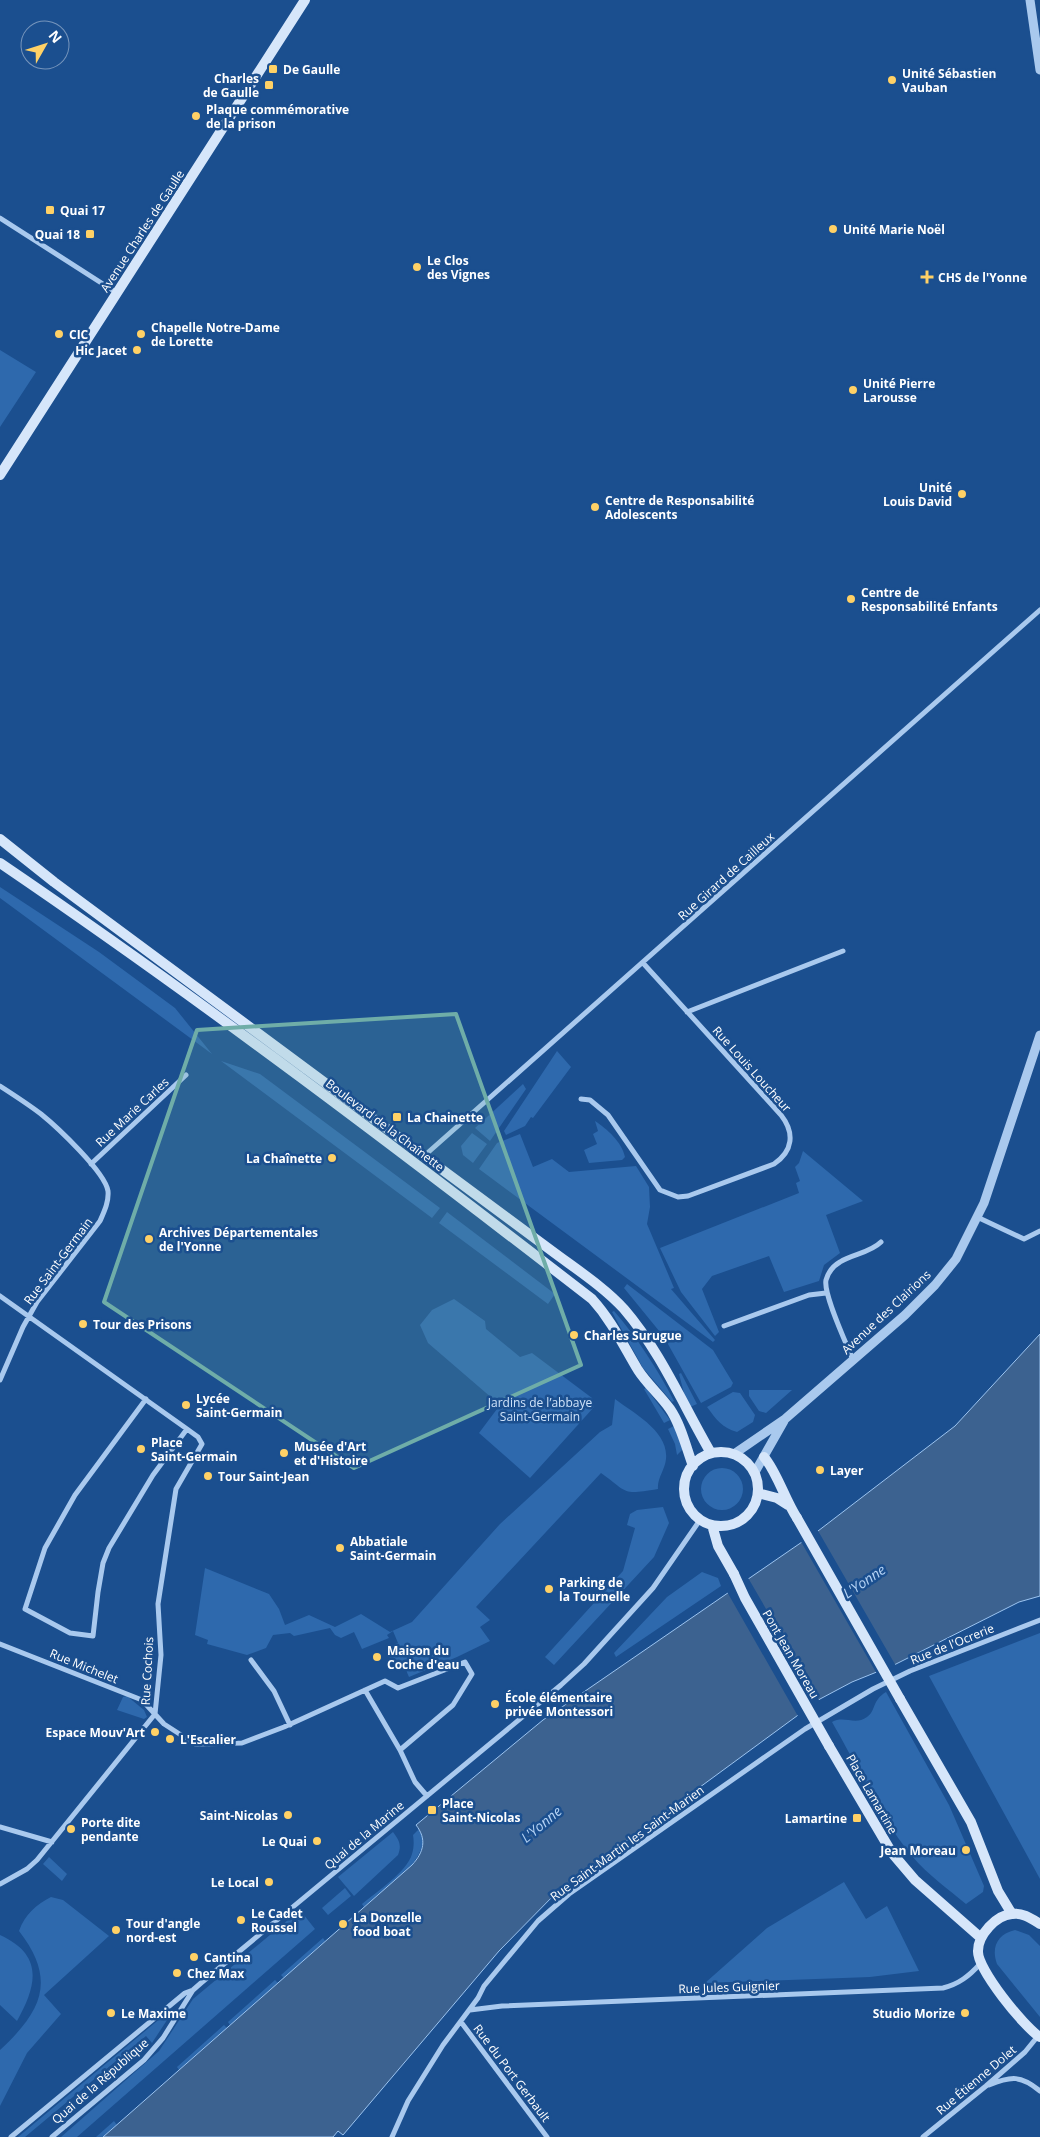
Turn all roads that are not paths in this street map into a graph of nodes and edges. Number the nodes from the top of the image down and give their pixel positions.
1 (305, 0) edge
2 (1030, 0) edge
3 (1040, 70) edge
4 (0, 218) edge
5 (117, 292) junction
6 (0, 475) edge
7 (1040, 610) edge
8 (0, 839) edge
9 (0, 863) edge
10 (843, 950) dead end
11 (642, 963) junction
12 (687, 1012) junction
13 (1040, 1035) edge
14 (186, 1075) dead end
15 (0, 1086) edge
16 (582, 1099) dead end
17 (424, 1156) junction
18 (91, 1164) junction
19 (978, 1217) junction
20 (1040, 1231) edge
21 (880, 1242) dead end
22 (826, 1293) junction
23 (0, 1296) edge
24 (29, 1316) junction
25 (724, 1326) dead end
26 (853, 1360) junction
27 (0, 1380) edge
28 (146, 1399) junction
29 (785, 1419) junction
30 (187, 1429) junction
31 (711, 1453) junction
32 (734, 1454) junction
33 (764, 1457) junction
34 (692, 1466) junction
35 (755, 1472) junction
36 (758, 1494) junction
37 (788, 1506) junction
38 (700, 1520) junction
39 (712, 1525) junction
40 (1040, 1620) edge
41 (0, 1644) edge
42 (251, 1660) dead end
43 (873, 1689) joint
44 (365, 1690) junction
45 (155, 1714) junction
46 (290, 1724) junction
47 (829, 1746) joint
48 (400, 1750) junction
49 (427, 1796) junction
50 (0, 1827) edge
51 (52, 1842) junction
52 (0, 1884) edge
53 (1012, 1914) junction
54 (1040, 1924) edge
55 (981, 1938) junction
56 (980, 1964) junction
57 (193, 1990) junction
58 (470, 2010) junction
59 (461, 2022) junction
60 (1039, 2036) edge
61 (986, 2086) junction
62 (1040, 2091) edge
63 (11, 2137) edge
64 (52, 2137) edge
65 (392, 2137) edge
66 (547, 2137) edge
67 (923, 2137) edge

1 - 5 main road, Avenue Charles de Gaulle
2 - 3 street
4 - 5 street
5 - 6 main road, Avenue Charles de Gaulle
7 - 11 street, Rue Girard de Cailleux
8 - 17 main road
9 - 34 main road, Boulevard de la Chaînette
10 - 12 street
11 - 12 street, Rue Louis Loucheur
11 - 17 street, Rue Girard de Cailleux
12 - 16 street, Rue Louis Loucheur
13 - 19 street, Avenue des Clairions
14 - 18 street, Rue Marie Carles
15 - 18 street, Rue Saint-Germain
17 - 31 main road
18 - 24 street, Rue Saint-Germain
19 - 20 street
19 - 26 street, Avenue des Clairions
21 - 22 street
22 - 25 street
22 - 26 street
23 - 24 street
24 - 27 street, Rue Saint-Germain
24 - 28 street
26 - 29 street, Avenue des Clairions
28 - 30 street
28 - 30 street
29 - 32 street, Avenue des Clairions
29 - 33 street, Avenue des Clairions
30 - 45 street, Rue Cochois
31 - 32 main road
31 - 34 main road
32 - 35 main road
33 - 35 street, Avenue des Clairions
33 - 37 main road
34 - 38 main road
35 - 36 main road
36 - 37 main road
36 - 39 main road
37 - 53 main road, bridge
38 - 39 main road
38 - 49 street, Quai de la Marine
39 - 47 main road, Pont Jean Moreau, bridge
40 - 43 street, Rue de l'Ocrerie
41 - 45 street, Rue Michelet
42 - 46 street
43 - 58 street, Rue Saint-Martin les Saint-Marien
44 - 46 street
44 - 48 street
44 - 48 street
45 - 46 street, Rue Michelet
45 - 51 street, Rue Cochois
47 - 55 main road, Place Lamartine
48 - 49 street
49 - 57 street, Quai de la Marine
50 - 51 street
51 - 52 street, Rue Cochois
53 - 54 main road
53 - 55 main road
55 - 56 main road
56 - 58 street, Rue Jules Guignier
56 - 60 main road
57 - 63 street, Quai de la Marine
57 - 64 street, Quai de la République
58 - 59 street, Rue Saint-Martin les Saint-Marien
59 - 65 street, Rue Saint-Martin les Saint-Marien
59 - 66 street, Rue du Port Gerbault
60 - 61 street, Rue Étienne Dolet
61 - 62 street
61 - 67 street, Rue Étienne Dolet

